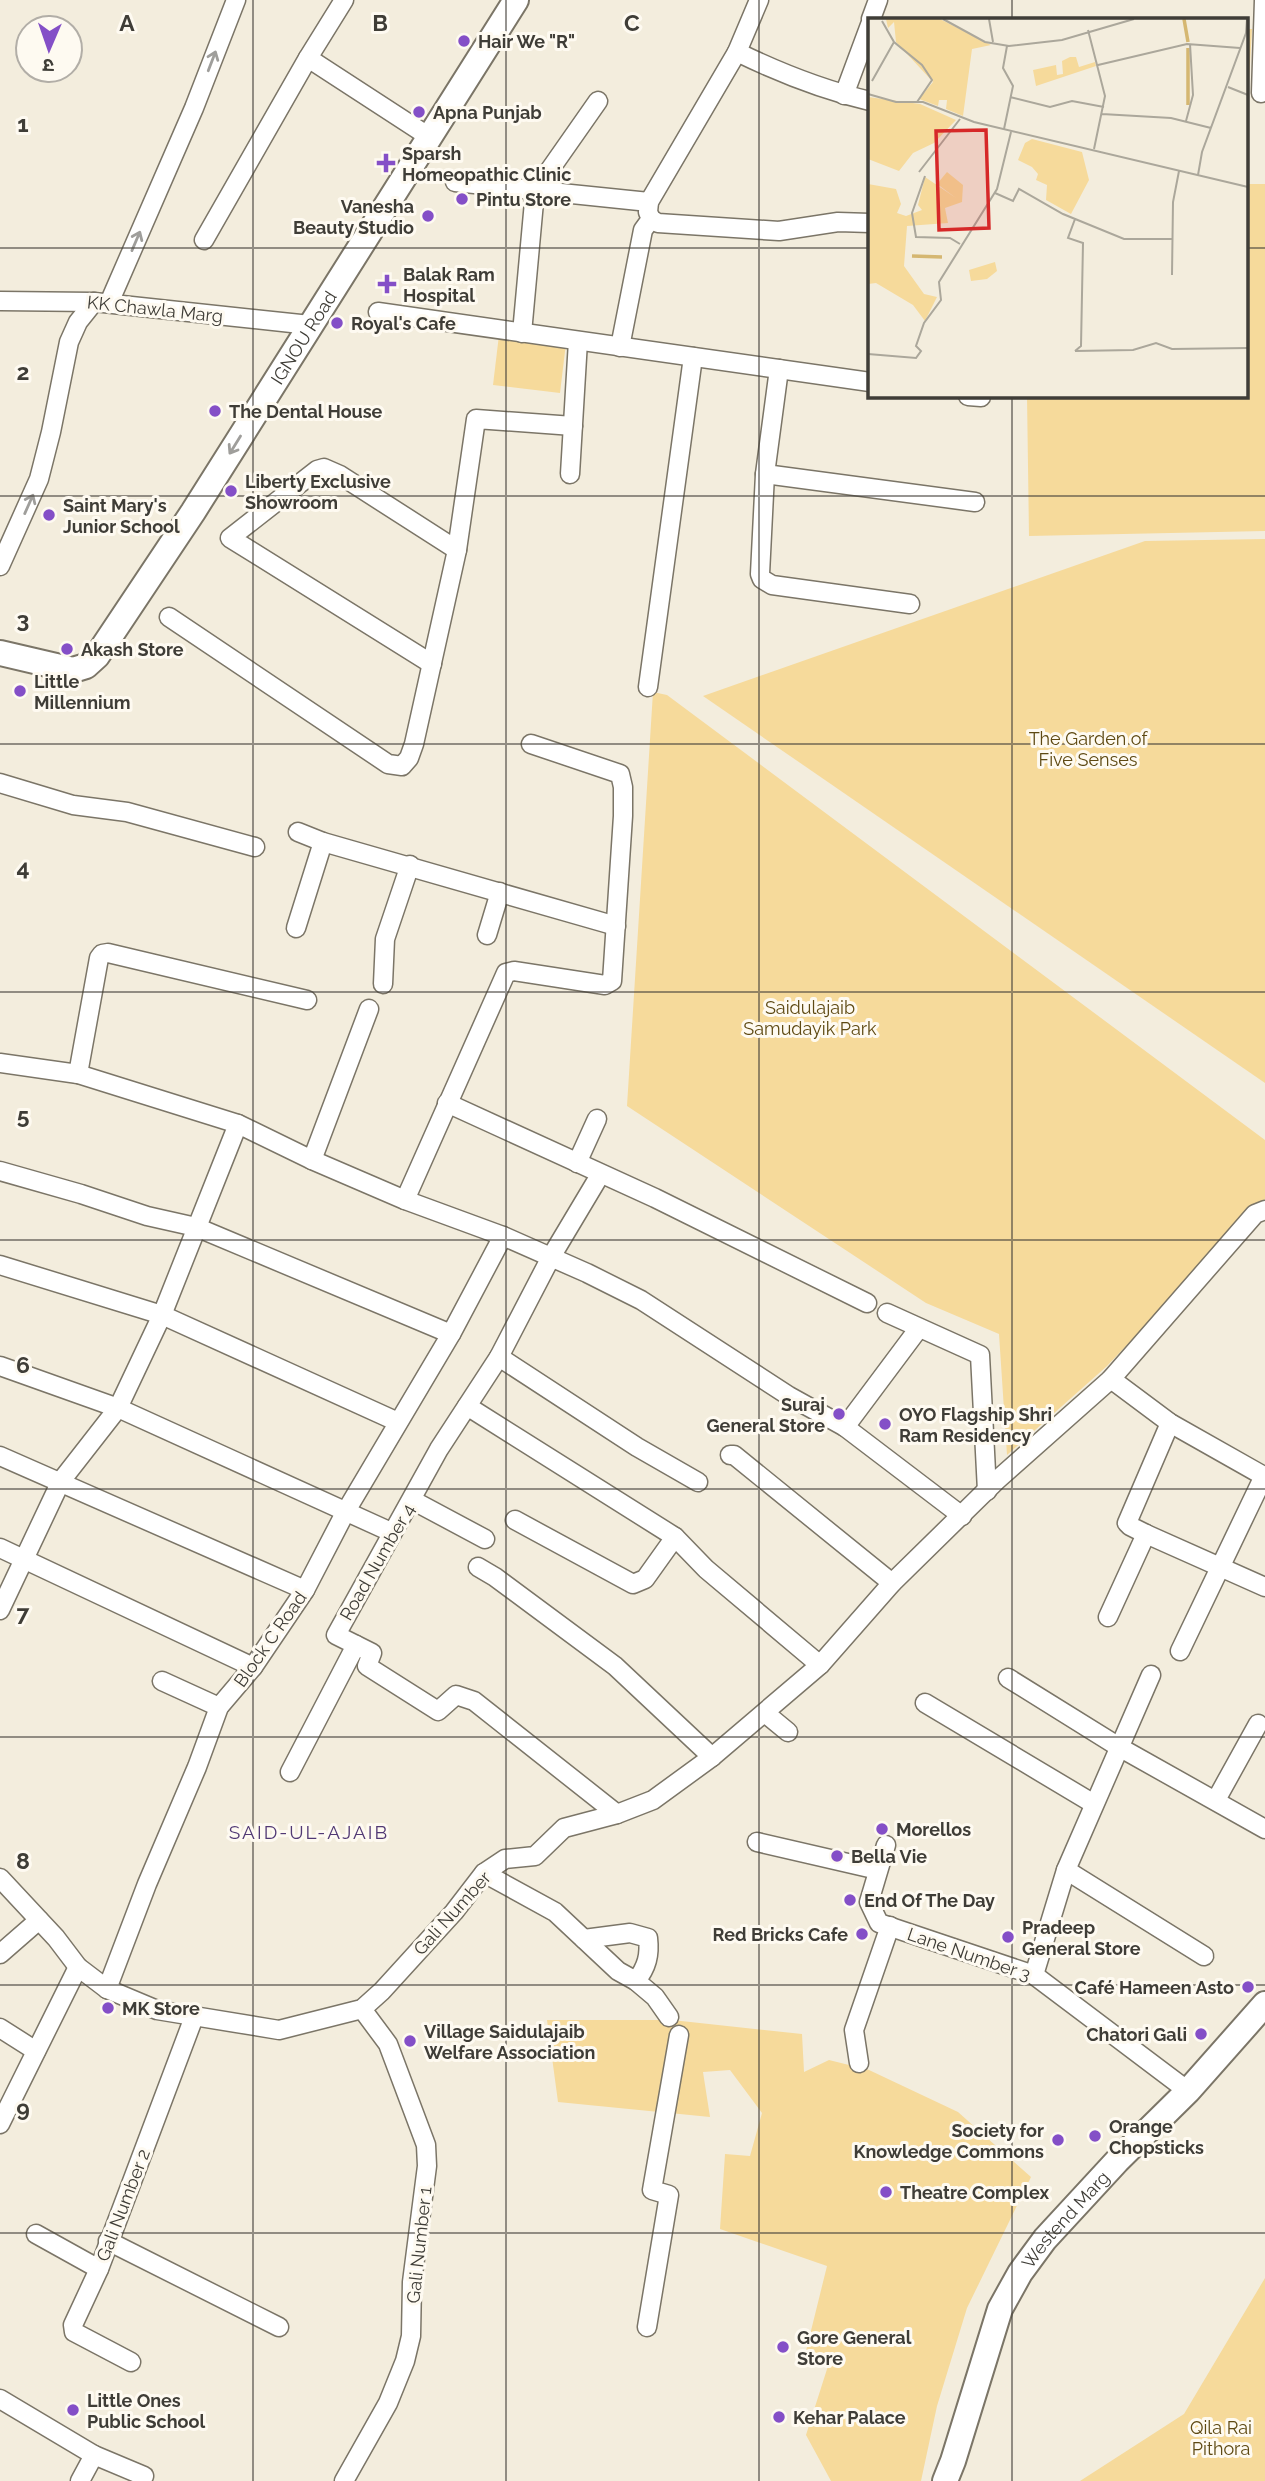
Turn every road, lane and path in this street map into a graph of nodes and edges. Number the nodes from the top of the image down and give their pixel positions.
1 (236, 0) edge
2 (344, 0) edge
3 (516, 0) edge
4 (759, 0) edge
5 (878, 0) edge
6 (1264, 0) edge
7 (872, 18) edge
8 (868, 30) edge
9 (737, 52) junction
10 (308, 58) junction
11 (1257, 93) edge
12 (844, 95) junction
13 (598, 101) dead end
14 (868, 101) edge
15 (431, 138) junction
16 (455, 183) dead end
17 (535, 191) junction
18 (650, 211) junction
19 (868, 223) edge
20 (204, 240) dead end
21 (0, 302) edge
22 (101, 302) junction
23 (377, 312) dead end
24 (310, 326) junction
25 (522, 332) junction
26 (578, 341) junction
27 (620, 347) junction
28 (693, 357) junction
29 (779, 369) junction
30 (868, 382) edge
31 (573, 426) junction
32 (570, 474) dead end
33 (765, 474) junction
34 (975, 502) dead end
35 (457, 550) junction
36 (0, 566) edge
37 (910, 604) dead end
38 (169, 617) dead end
39 (0, 638) edge
40 (0, 653) edge
41 (432, 664) junction
42 (81, 669) junction
43 (648, 687) dead end
44 (531, 744) dead end
45 (0, 783) edge
46 (298, 832) dead end
47 (323, 842) junction
48 (255, 847) dead end
49 (410, 865) junction
50 (500, 892) junction
51 (617, 926) junction
52 (296, 928) dead end
53 (487, 935) dead end
54 (383, 984) dead end
55 (307, 1000) dead end
56 (369, 1009) dead end
57 (0, 1063) edge
58 (78, 1074) junction
59 (447, 1103) junction
60 (597, 1119) dead end
61 (238, 1124) junction
62 (312, 1160) junction
63 (577, 1163) junction
64 (0, 1171) edge
65 (600, 1175) junction
66 (405, 1200) junction
67 (1265, 1210) edge
68 (196, 1227) junction
69 (502, 1236) junction
70 (551, 1257) junction
71 (0, 1265) edge
72 (867, 1303) dead end
73 (887, 1312) dead end
74 (162, 1315) junction
75 (919, 1328) junction
76 (451, 1334) junction
77 (499, 1357) junction
78 (0, 1366) edge
79 (1111, 1379) junction
80 (467, 1406) junction
81 (118, 1408) junction
82 (398, 1422) junction
83 (1170, 1423) junction
84 (845, 1427) junction
85 (730, 1455) dead end
86 (0, 1456) edge
87 (61, 1481) junction
88 (698, 1482) dead end
89 (987, 1491) junction
90 (412, 1500) junction
91 (346, 1511) junction
92 (962, 1516) junction
93 (516, 1520) dead end
94 (391, 1532) junction
95 (1146, 1534) junction
96 (675, 1537) junction
97 (485, 1539) dead end
98 (0, 1548) edge
99 (22, 1559) junction
100 (478, 1566) dead end
101 (1220, 1567) junction
102 (892, 1583) junction
103 (1265, 1587) edge
104 (305, 1590) junction
105 (0, 1610) edge
106 (1108, 1617) dead end
107 (356, 1645) junction
108 (1180, 1651) dead end
109 (820, 1665) junction
110 (253, 1667) junction
111 (1152, 1675) dead end
112 (1008, 1678) dead end
113 (162, 1681) dead end
114 (925, 1703) dead end
115 (219, 1707) junction
116 (765, 1713) junction
117 (1258, 1724) dead end
118 (788, 1732) dead end
119 (1119, 1747) junction
120 (712, 1757) junction
121 (290, 1772) dead end
122 (1216, 1800) junction
123 (1094, 1804) junction
124 (617, 1814) junction
125 (1265, 1829) edge
126 (757, 1842) dead end
127 (886, 1845) dead end
128 (878, 1870) junction
129 (1066, 1870) junction
130 (484, 1873) junction
131 (0, 1878) edge
132 (39, 1920) junction
133 (890, 1926) junction
134 (584, 1939) junction
135 (0, 1954) edge
136 (1204, 1956) dead end
137 (78, 1967) junction
138 (1034, 1975) junction
139 (636, 1981) junction
140 (107, 1989) junction
141 (1265, 2004) edge
142 (362, 2009) junction
143 (194, 2017) junction
144 (669, 2017) dead end
145 (0, 2028) edge
146 (679, 2035) dead end
147 (36, 2051) junction
148 (859, 2063) dead end
149 (1188, 2091) junction
150 (0, 2124) edge
151 (36, 2234) dead end
152 (108, 2241) junction
153 (99, 2269) junction
154 (279, 2327) dead end
155 (647, 2327) dead end
156 (131, 2362) dead end
157 (0, 2399) edge
158 (94, 2455) junction
159 (144, 2476) dead end
160 (80, 2481) edge
161 (344, 2481) edge
162 (945, 2481) edge

22 -> 1 street
2 - 10 street
3 - 15 street, IGNOU Road
4 - 9 street
5 - 7 street
6 - 11 street
8 - 12 street
9 - 12 street
9 - 18 street
10 - 15 street
10 - 20 street
12 - 14 street
13 - 17 street
15 - 24 street, IGNOU Road
16 - 17 street
17 - 18 street
17 - 25 street
18 - 19 street
18 - 27 street
21 - 22 street, KK Chawla Marg
22 - 24 street, KK Chawla Marg
36 -> 22 street
23 - 25 street
24 -> 42 street, IGNOU Road
25 - 26 street
26 - 27 street
26 - 31 street
27 - 28 street
28 - 29 street
28 - 43 street
29 - 30 street
29 - 33 street
31 - 32 street
31 - 35 street
33 - 34 street
33 - 37 street
35 - 41 street
35 - 41 street
38 - 41 street
39 - 42 street
40 - 42 street
44 - 51 street
45 - 48 street
46 - 47 street
47 - 49 street
47 - 52 street
49 - 50 street
49 - 54 street
50 - 51 street
50 - 53 street
51 - 59 street
55 - 58 street
56 - 62 street
57 - 58 street
58 - 61 street
59 - 63 street
59 - 66 street
60 - 63 street
61 - 62 street
61 - 68 street
62 - 66 street
63 - 65 street
64 - 68 street
65 - 70 street, Road Number 4
65 - 72 street
66 - 69 street
67 - 79 street, Gali Number
68 - 74 street
68 - 76 street
69 - 70 street
69 - 76 street, Block C Road
70 - 77 street, Road Number 4
70 - 84 street
71 - 74 street
73 - 75 street
74 - 81 street
74 - 82 street
75 - 84 street
75 - 89 street
76 - 82 street, Block C Road
77 - 80 street, Road Number 4
77 - 88 street
78 - 81 street
79 - 83 street
79 - 89 street, Gali Number
80 - 90 street, Road Number 4
80 - 96 street
81 - 87 street
81 - 91 street
82 - 91 street, Block C Road
83 - 95 street
83 - 101 street
84 - 92 street
85 - 102 street
86 - 87 street
87 - 99 street
87 - 104 street
89 - 92 street, Gali Number
90 - 94 street, Road Number 4
90 - 97 street
91 - 94 street
91 - 104 street, Block C Road
92 - 102 street, Gali Number
93 - 96 street
94 - 107 street, Road Number 4
95 - 101 street
95 - 106 street
96 - 109 street
98 - 99 street
99 - 105 street
99 - 110 street
100 - 120 street
101 - 103 street
101 - 108 street
102 - 109 street, Gali Number
104 - 110 street, Block C Road
107 - 121 street
107 - 124 street, Road Number 4
109 - 116 street, Gali Number
110 - 115 street, Block C Road
111 - 119 street
112 - 119 street
113 - 115 street
114 - 123 street
115 - 140 street, Block C Road
116 - 118 street
116 - 120 street, Gali Number
117 - 122 street
119 - 122 street
119 - 123 street
120 - 124 street, Gali Number
122 - 125 street
123 - 129 street
124 - 130 street, Gali Number
126 - 128 street
127 - 128 street, Lane Number 3
128 - 133 street, Lane Number 3
129 - 136 street
129 - 138 street
130 - 134 street
130 - 142 street, Gali Number
131 - 132 street, Gali Number
132 - 135 street
132 - 137 street, Gali Number
133 - 138 street, Lane Number 3
133 - 148 street
134 - 139 street
134 - 139 street
137 - 140 street, Gali Number
137 - 147 street
138 - 149 street, Lane Number 3
139 - 144 street
140 - 143 street, Gali Number
141 - 149 street, Westend Marg
142 - 143 street, Gali Number
142 - 161 street, Gali Number 1
143 - 152 street, Gali Number 2
145 - 147 street
146 - 155 street
147 - 150 street
149 - 162 street, Westend Marg
151 - 153 street
152 - 153 street, Gali Number 2
152 - 154 street
153 - 156 street, Gali Number 2
157 - 158 street
158 - 159 street
158 - 160 street

